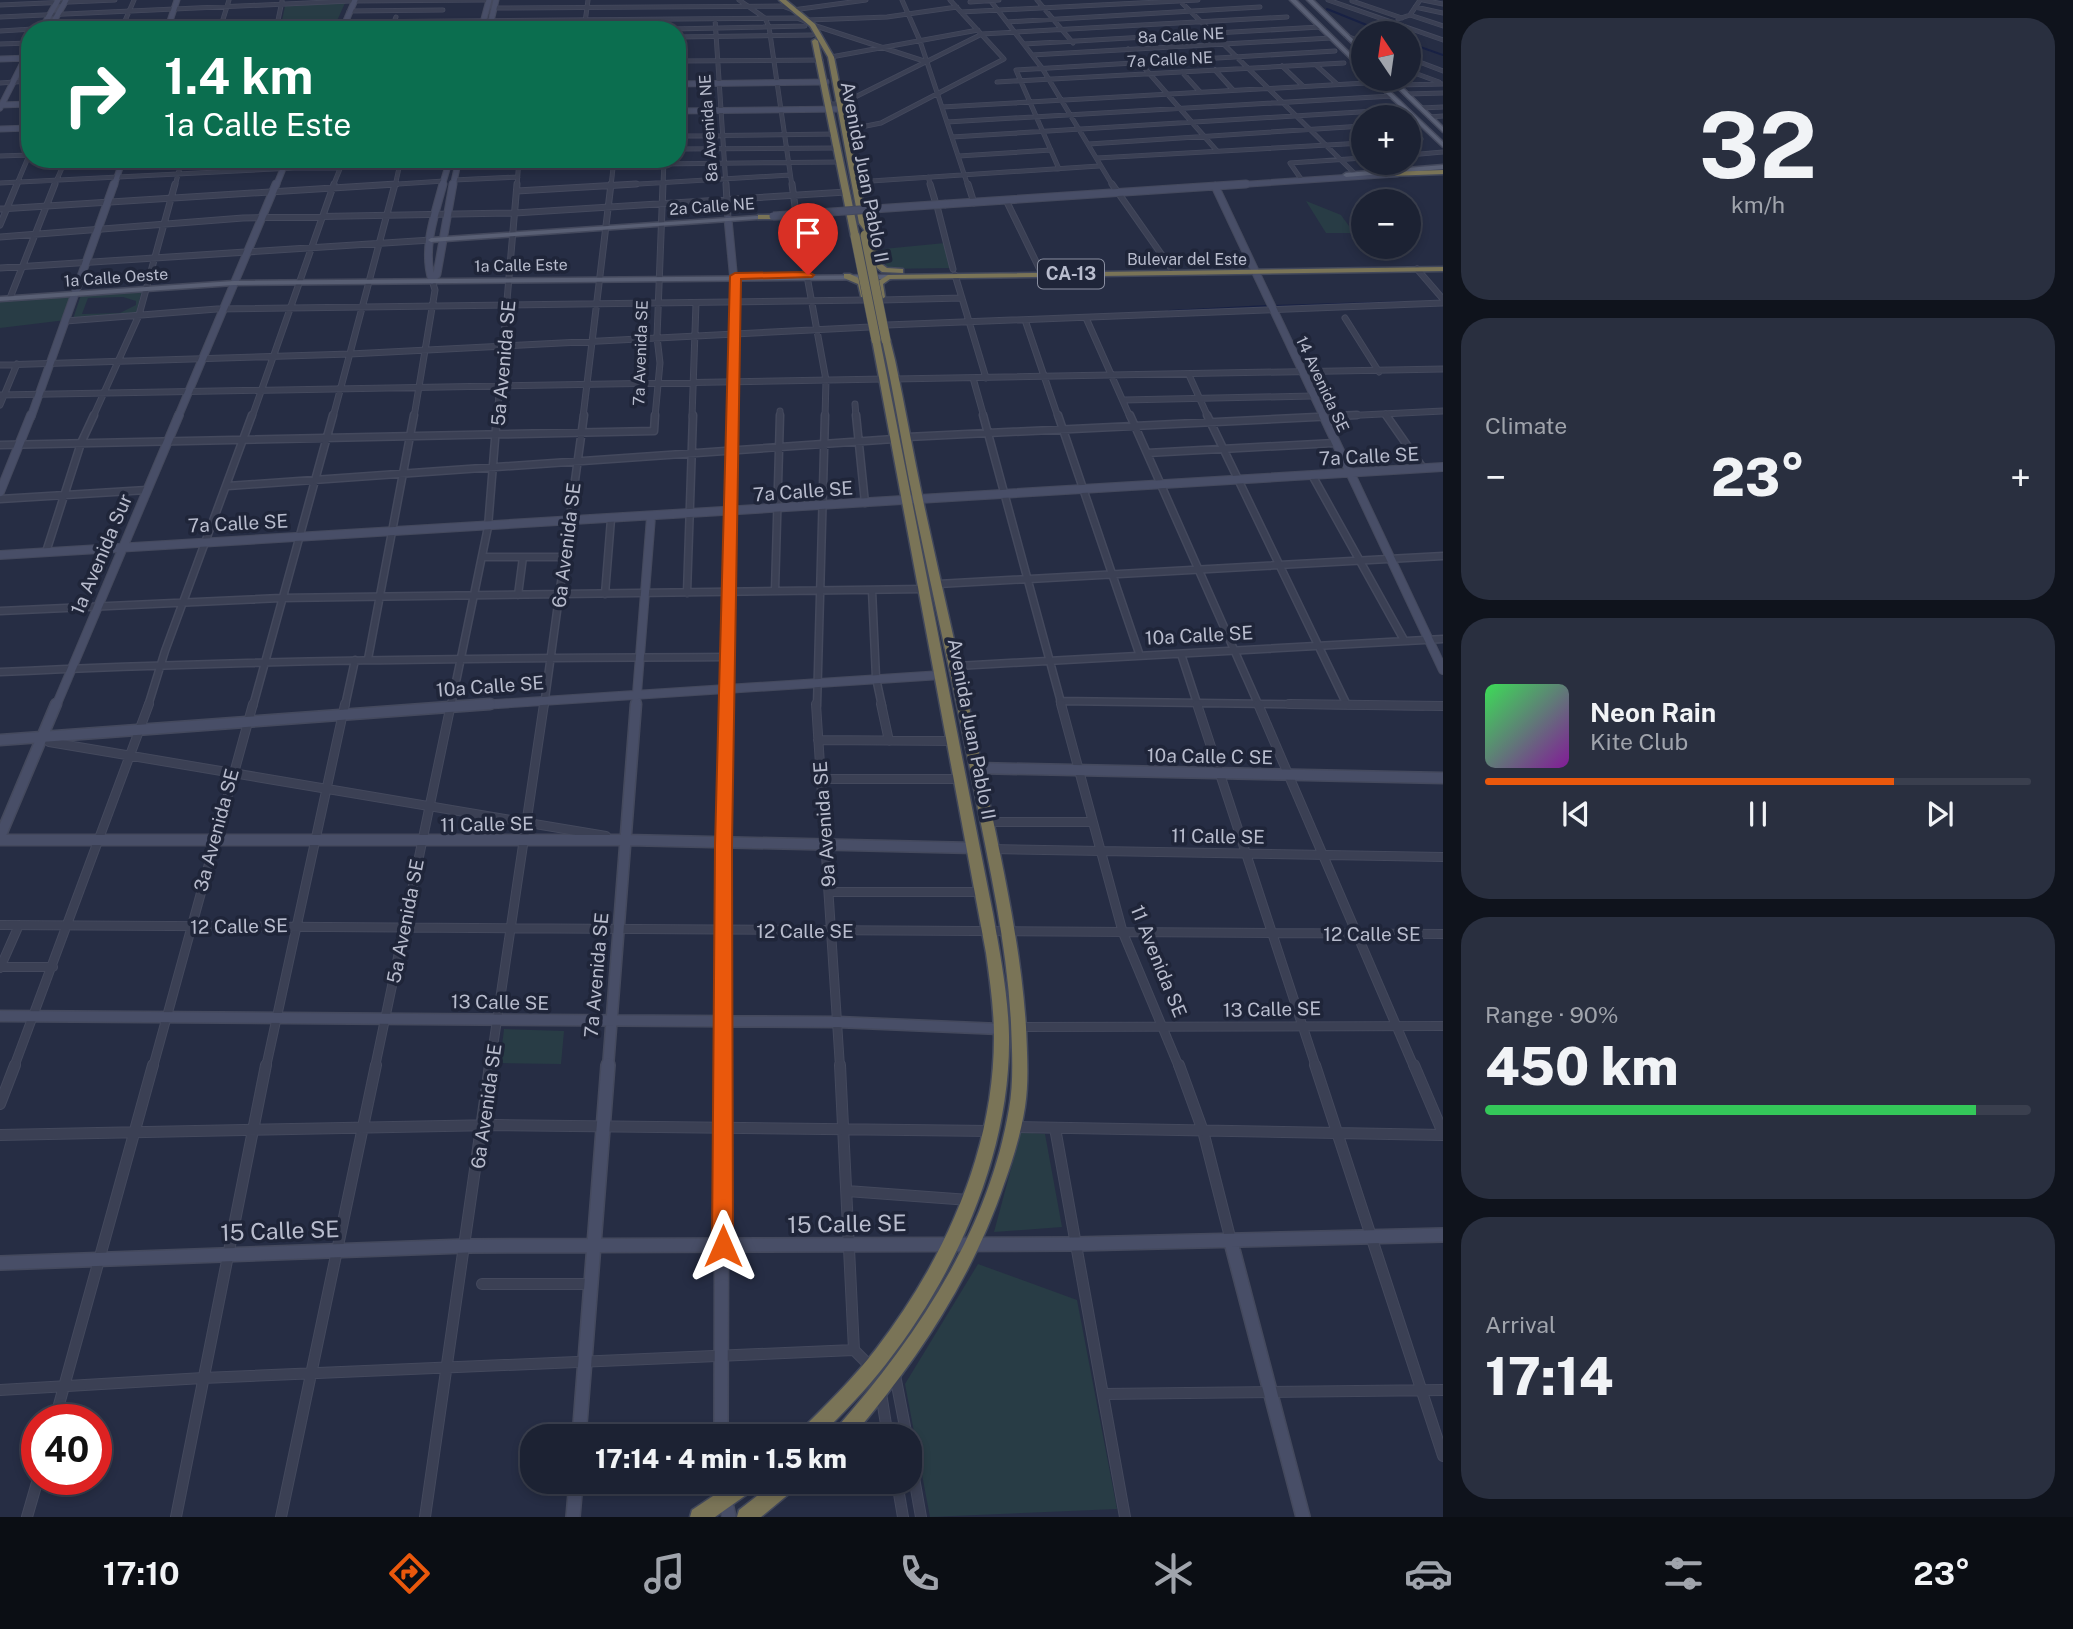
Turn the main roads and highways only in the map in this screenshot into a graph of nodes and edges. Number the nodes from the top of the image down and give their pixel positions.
1 (773, 0) edge
2 (1293, 0) edge
3 (1310, 0) edge
4 (783, 5) edge
5 (810, 24) junction
6 (1351, 41) edge
7 (1351, 57) edge
8 (1387, 91) edge
9 (1405, 91) edge
10 (1442, 128) edge
11 (1443, 145) edge
12 (1443, 170) edge
13 (1421, 172) edge
14 (1346, 175) road end
15 (859, 201) junction
16 (849, 205) junction
17 (943, 205) road end
18 (873, 210) junction
19 (839, 212) junction
20 (773, 216) road end
21 (761, 217) junction
22 (862, 220) junction
23 (852, 221) junction
24 (860, 236) junction
25 (431, 240) road end
26 (873, 254) junction
27 (855, 256) junction
28 (1443, 267) edge
29 (1252, 270) junction
30 (1041, 271) junction
31 (848, 274) junction
32 (890, 274) junction
33 (234, 283) joint
34 (882, 297) junction
35 (864, 298) junction
36 (0, 299) edge
37 (882, 346) junction
38 (890, 379) junction
39 (900, 438) junction
40 (1009, 933) joint
41 (1012, 1127) joint
42 (818, 1424) edge
43 (852, 1424) edge
44 (775, 1494) edge
45 (725, 1500) edge
46 (705, 1516) edge
47 (746, 1517) edge

1 - 4 highway, Avenida Juan Pablo II
2 - 7 main road
3 - 6 main road
4 - 5 highway, Avenida Juan Pablo II
5 - 15 highway, Avenida Juan Pablo II
5 - 16 highway, Avenida Juan Pablo II
8 - 11 main road
9 - 10 main road
12 - 13 highway
12 - 14 main road
15 - 18 highway
15 - 22 highway, Avenida Juan Pablo II
16 - 19 highway
16 - 23 highway, Avenida Juan Pablo II
17 - 18 highway
18 - 22 highway
19 - 21 highway
19 - 23 highway
20 - 21 main road, 2a Calle NE
21 - 25 main road, 2a Calle NE
22 - 24 highway, Avenida Juan Pablo II
22 - 26 highway
23 - 24 highway, Avenida Juan Pablo II
23 - 27 highway
24 - 37 highway, Avenida Juan Pablo II, bridge
26 - 27 highway
26 - 32 highway
27 - 31 highway
28 - 29 highway, Bulevar del Este / CA-13
28 - 29 highway, Bulevar del Este / CA-13
29 - 30 highway, Bulevar del Este / CA-13
29 - 30 highway, Bulevar del Este / CA-13
30 - 32 highway, Bulevar del Este / CA-13
31 - 32 main road, 1a Calle Este
31 - 33 main road, 1a Calle Este
31 - 35 highway
32 - 34 highway
33 - 36 main road, 1a Calle Oeste
34 - 35 highway
34 - 37 highway
35 - 37 highway
37 - 38 highway, Avenida Juan Pablo II
38 - 39 highway, Avenida Juan Pablo II
38 - 39 highway, Avenida Juan Pablo II
39 - 40 highway, Avenida Juan Pablo II
39 - 42 highway, Avenida Juan Pablo II
40 - 41 highway, Avenida Juan Pablo II
41 - 43 highway, Avenida Juan Pablo II
44 - 47 highway
45 - 46 highway

